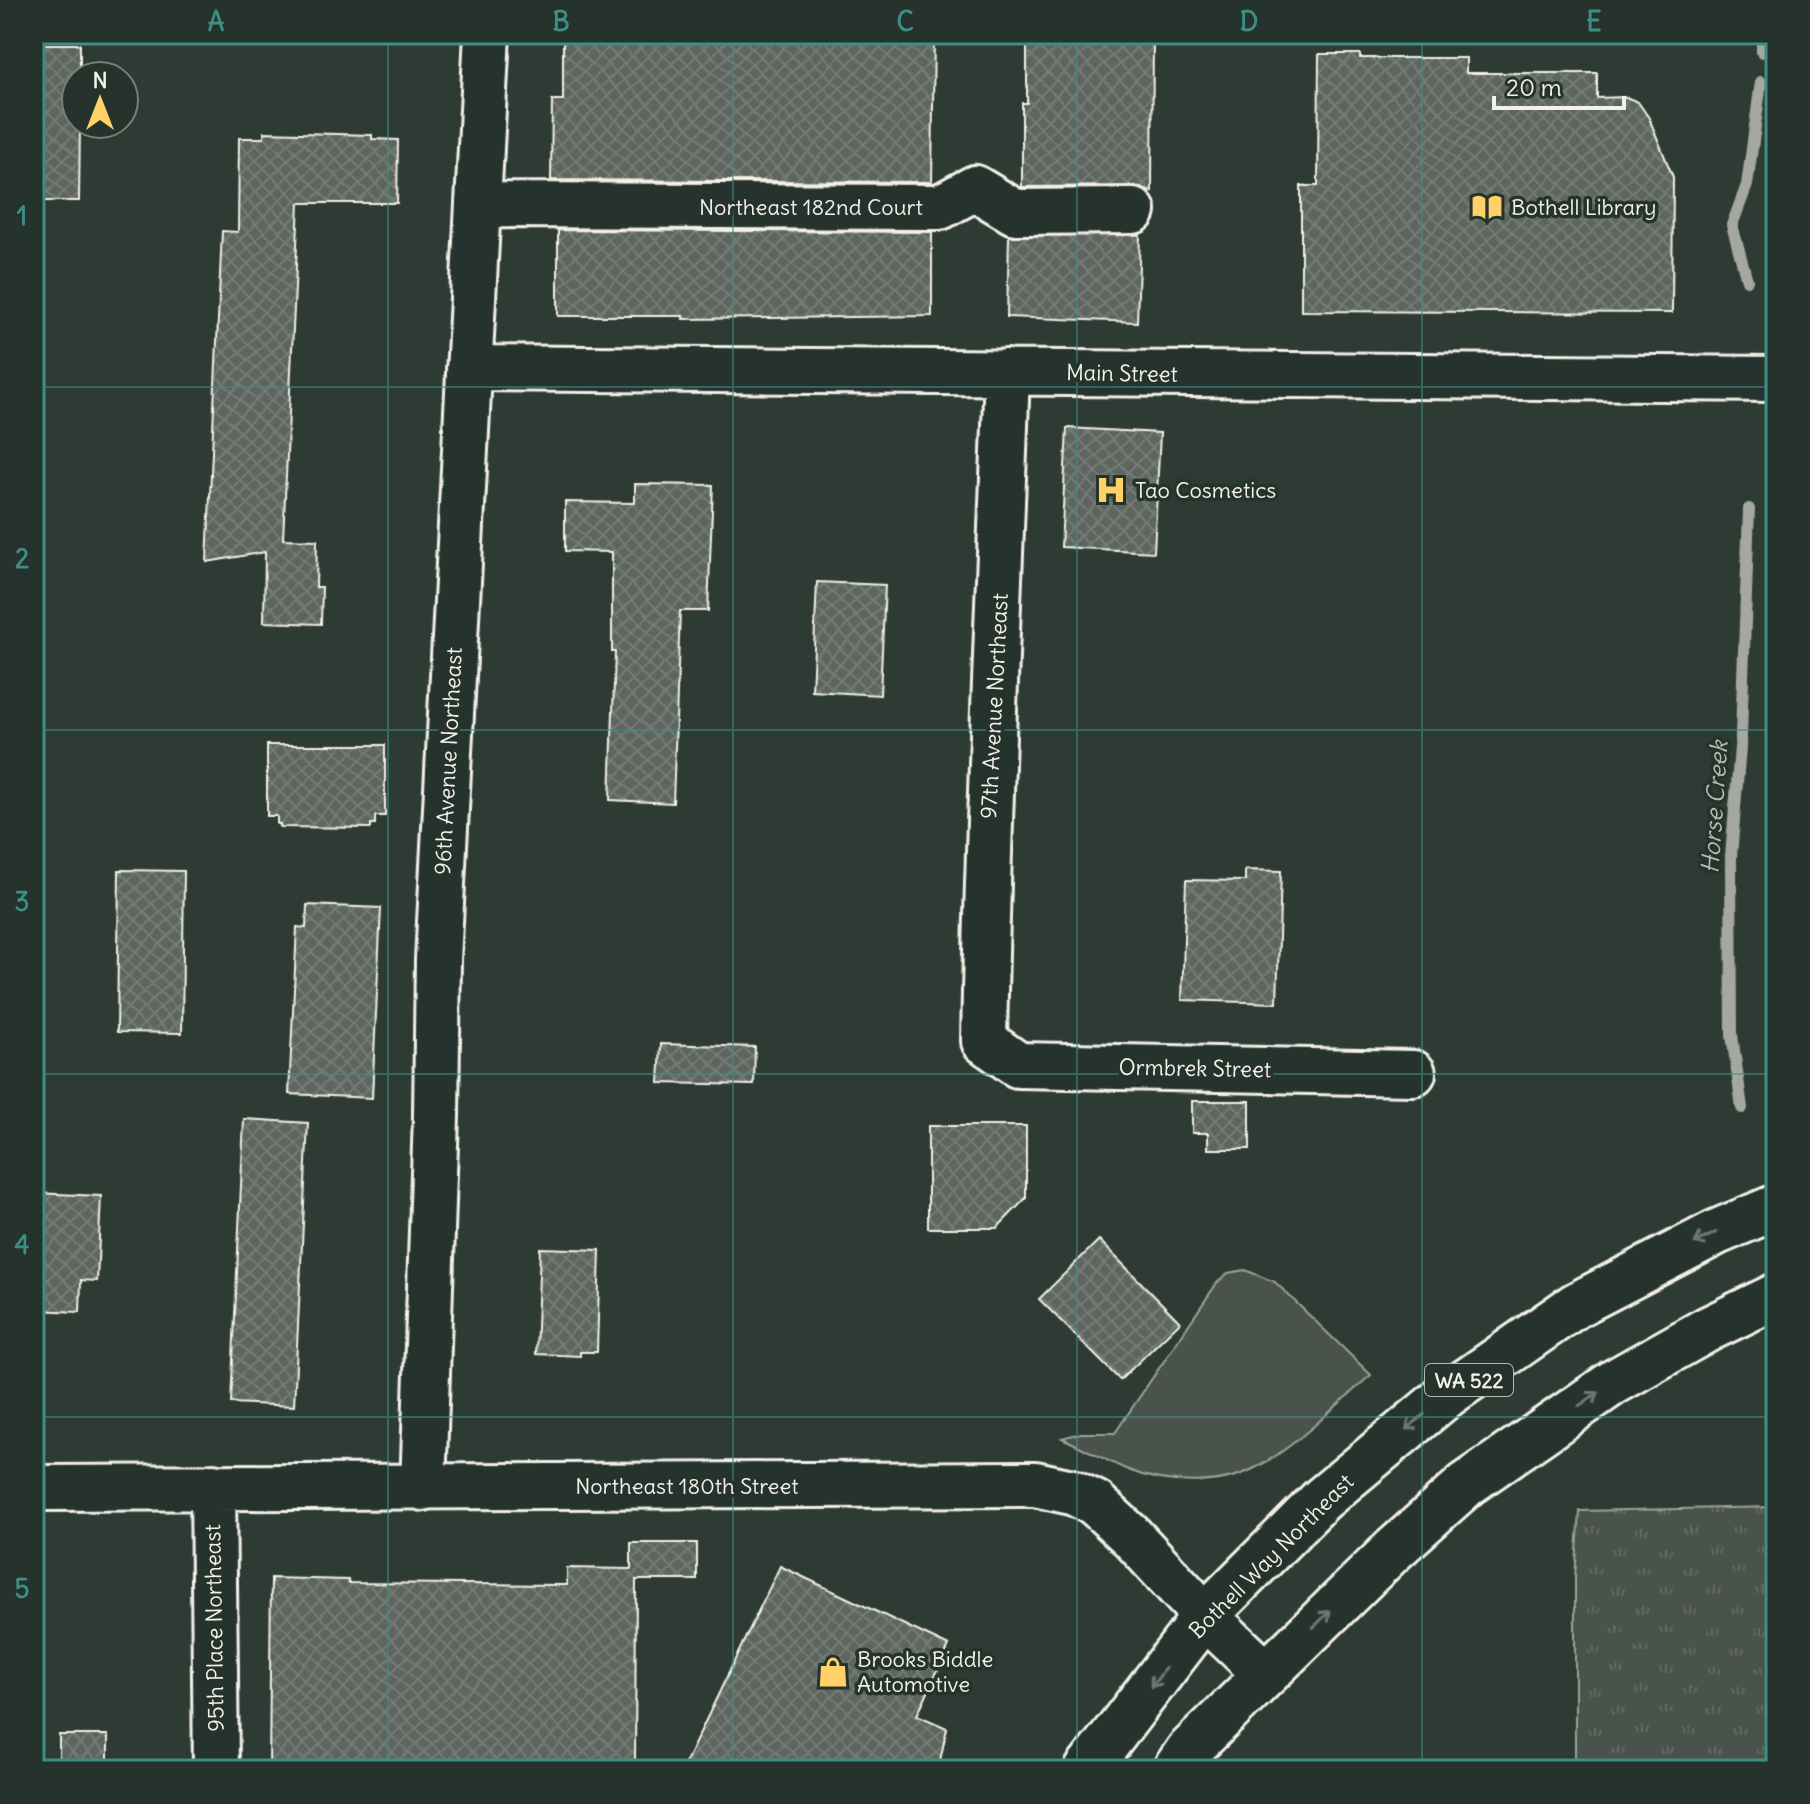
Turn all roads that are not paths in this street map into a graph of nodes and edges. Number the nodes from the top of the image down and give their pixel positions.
1 (487, 34) edge
2 (478, 205) junction
3 (1133, 211) dead end
4 (469, 368) junction
5 (1007, 372) junction
6 (1776, 379) edge
7 (984, 1041) joint
8 (1413, 1073) dead end
9 (1776, 1207) edge
10 (1776, 1296) edge
11 (213, 1486) junction
12 (34, 1488) edge
13 (423, 1488) junction
14 (1205, 1616) junction
15 (1266, 1674) junction
16 (216, 1770) edge
17 (1087, 1770) edge
18 (1175, 1770) edge

1 - 2 street, 96th Avenue Northeast
2 - 3 street, Northeast 182nd Court
2 - 4 street, 96th Avenue Northeast
4 - 5 street, Main Street
4 - 13 street, 96th Avenue Northeast
5 - 6 street, Main Street
5 - 7 street, 97th Avenue Northeast
7 - 8 street, Ormbrek Street
9 -> 14 street, Bothell Way Northeast / WA 522
15 -> 10 street
11 - 12 street, Northeast 180th Street
11 - 13 street, Northeast 180th Street
11 - 16 street, 95th Place Northeast
13 - 14 street, Northeast 180th Street
14 - 15 street, Northeast 180th Street
14 -> 17 street, Bothell Way Northeast / WA 522
15 - 18 street

